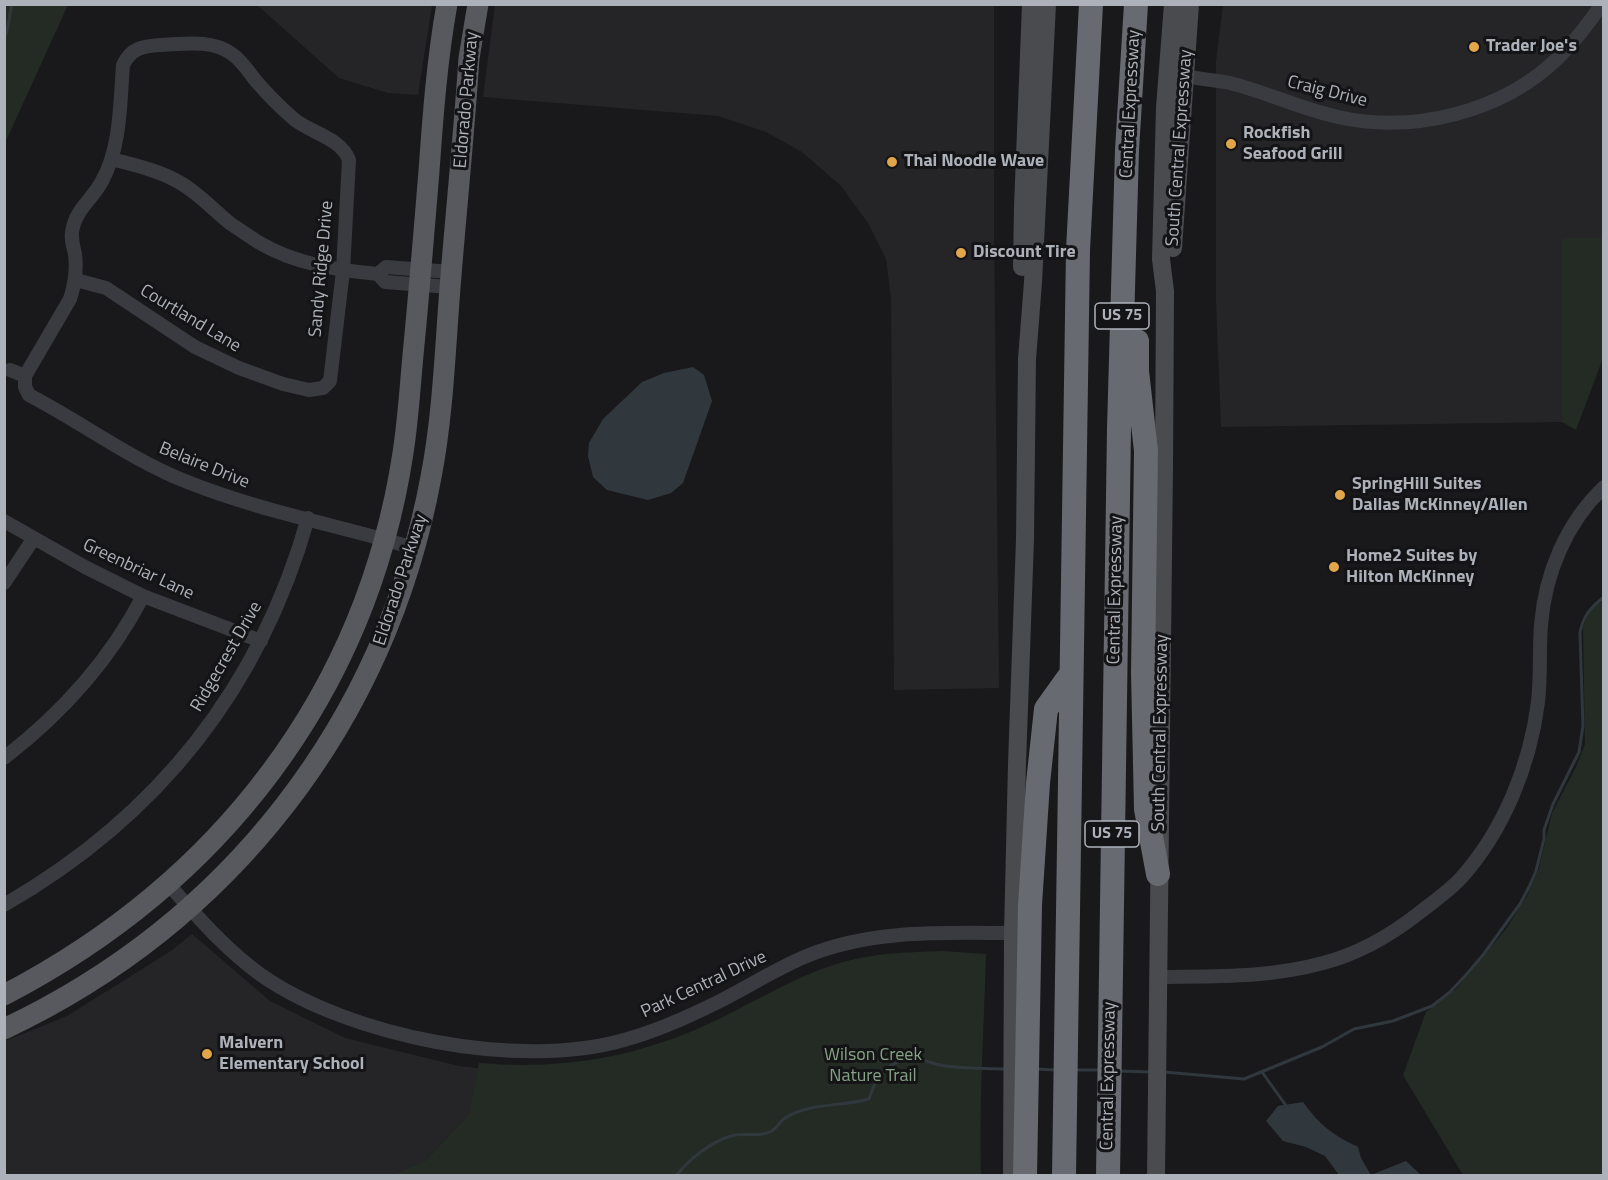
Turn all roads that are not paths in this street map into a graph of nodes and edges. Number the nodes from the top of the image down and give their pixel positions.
1 (447, 4) edge
2 (468, 4) edge
3 (478, 4) edge
4 (1031, 4) edge
5 (1047, 4) edge
6 (1091, 4) edge
7 (1137, 4) edge
8 (1173, 4) edge
9 (1190, 4) edge
10 (1602, 4) edge
11 (468, 68) junction
12 (436, 76) junction
13 (1185, 76) junction
14 (1127, 150) junction
15 (112, 159) junction
16 (343, 271) junction
17 (420, 277) junction
18 (76, 280) junction
19 (451, 280) junction
20 (1165, 291) junction
21 (1027, 359) junction
22 (10, 370) dead end
23 (25, 376) junction
24 (323, 388) joint
25 (1604, 487) edge
26 (308, 518) junction
27 (4, 521) edge
28 (34, 538) junction
29 (385, 539) junction
30 (414, 548) junction
31 (4, 584) edge
32 (142, 596) junction
33 (261, 641) junction
34 (1071, 674) junction
35 (323, 693) junction
36 (349, 709) junction
37 (4, 758) edge
38 (1158, 874) junction
39 (169, 885) junction
40 (4, 905) edge
41 (190, 908) junction
42 (1013, 933) junction
43 (1157, 977) junction
44 (4, 995) edge
45 (4, 1029) edge
46 (1019, 1041) junction
47 (1019, 1089) junction
48 (1012, 1176) edge
49 (1025, 1176) edge
50 (1064, 1176) edge
51 (1108, 1176) edge
52 (1156, 1176) edge

1 - 12 main road, Eldorado Parkway
2 - 11 main road
3 - 11 main road, Eldorado Parkway
4 - 21 main road
5 - 21 main road
6 - 34 highway, US 75
7 - 14 highway, Central Expressway / US 75
8 - 20 main road, South Central Expressway
9 - 13 main road, South Central Expressway
10 - 13 street, Craig Drive
11 - 12 main road
11 - 19 main road, Eldorado Parkway
12 - 17 main road, Eldorado Parkway
13 - 20 main road, South Central Expressway
14 - 38 highway
14 - 51 highway, Central Expressway / US 75
15 - 16 street
15 - 16 street, Sandy Ridge Drive
15 - 18 street
16 - 17 street
16 - 24 street, Sandy Ridge Drive
17 - 19 street
17 - 29 main road, Eldorado Parkway
18 - 23 street
18 - 24 street, Courtland Lane
19 - 30 main road, Eldorado Parkway
20 - 38 main road, South Central Expressway
21 - 42 main road
22 - 23 street
23 - 26 street, Belaire Drive
25 - 43 street
26 - 29 street, Belaire Drive
26 - 33 street, Ridgecrest Drive
27 - 28 street, Greenbriar Lane
28 - 31 street
28 - 32 street, Greenbriar Lane
29 - 30 street, Belaire Drive
29 - 35 main road, Eldorado Parkway
30 - 36 main road, Eldorado Parkway
32 - 33 street, Greenbriar Lane
32 - 37 street
33 - 40 street, Ridgecrest Drive
34 - 46 highway
34 - 50 highway, US 75
35 - 36 main road
35 - 39 main road, Eldorado Parkway
36 - 41 main road, Eldorado Parkway
38 - 43 main road, South Central Expressway
39 - 41 street, Park Central Drive
39 - 44 main road, Eldorado Parkway
41 - 42 street, Park Central Drive
41 - 45 main road, Eldorado Parkway
42 - 46 main road
43 - 52 main road, South Central Expressway
46 - 47 highway
47 - 48 main road
47 - 49 highway

